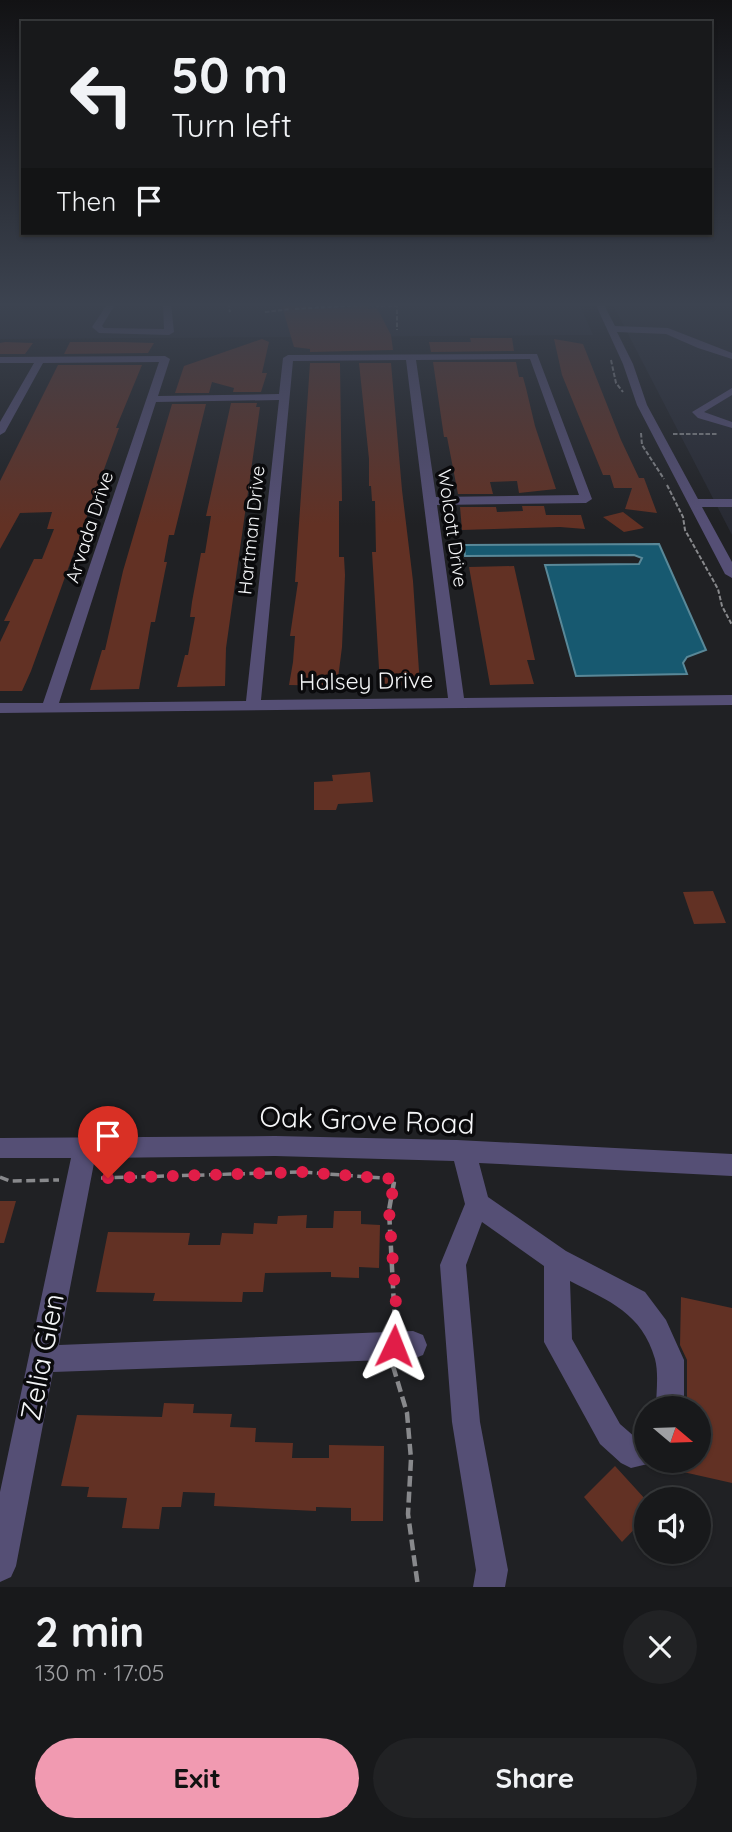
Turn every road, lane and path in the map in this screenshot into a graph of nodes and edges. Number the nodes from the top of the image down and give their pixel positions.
1 (31, 377) edge
2 (158, 377) edge
3 (286, 377) edge
4 (414, 377) edge
5 (542, 377) edge
6 (615, 377) edge
7 (631, 377) edge
8 (732, 391) edge
9 (624, 396) dead end
10 (283, 397) junction
11 (151, 398) junction
12 (636, 423) dead end
13 (732, 425) edge
14 (0, 432) edge
15 (673, 434) dead end
16 (719, 434) dead end
17 (430, 501) junction
18 (694, 503) junction
19 (732, 503) edge
20 (732, 574) edge
21 (732, 625) edge
22 (732, 700) edge
23 (457, 703) junction
24 (253, 705) junction
25 (50, 707) junction
26 (0, 708) edge
27 (85, 1147) junction
28 (0, 1148) edge
29 (464, 1152) junction
30 (732, 1165) edge
31 (0, 1177) edge
32 (78, 1180) junction
33 (477, 1204) junction
34 (557, 1260) junction
35 (403, 1345) junction
36 (42, 1359) junction
37 (670, 1396) edge
38 (634, 1453) edge
39 (1, 1553) edge
40 (418, 1587) edge
41 (489, 1587) edge

1 - 14 street
2 - 11 street, Arvada Drive
3 - 10 street, Hartman Drive
4 - 17 street, Wolcott Drive
5 - 17 street
6 - 9 path
7 - 18 street
8 - 13 street
10 - 11 street
10 - 24 street, Hartman Drive
11 - 25 street, Arvada Drive
12 - 21 path
15 - 16 path
17 - 23 street, Wolcott Drive
18 - 19 street
18 - 20 street
22 - 23 street, Halsey Drive
23 - 24 street, Halsey Drive
24 - 25 street, Halsey Drive
25 - 26 street, Halsey Drive
27 - 28 street, Oak Grove Road
27 - 29 street, Oak Grove Road
27 - 32 street, Zelia Glen
29 - 30 street, Oak Grove Road
29 - 33 street
31 - 32 path
32 - 35 path
32 - 36 street, Zelia Glen
33 - 34 street
33 - 41 street
34 - 37 street
34 - 38 street
35 - 36 street
35 - 40 path
36 - 39 street, Zelia Glen

